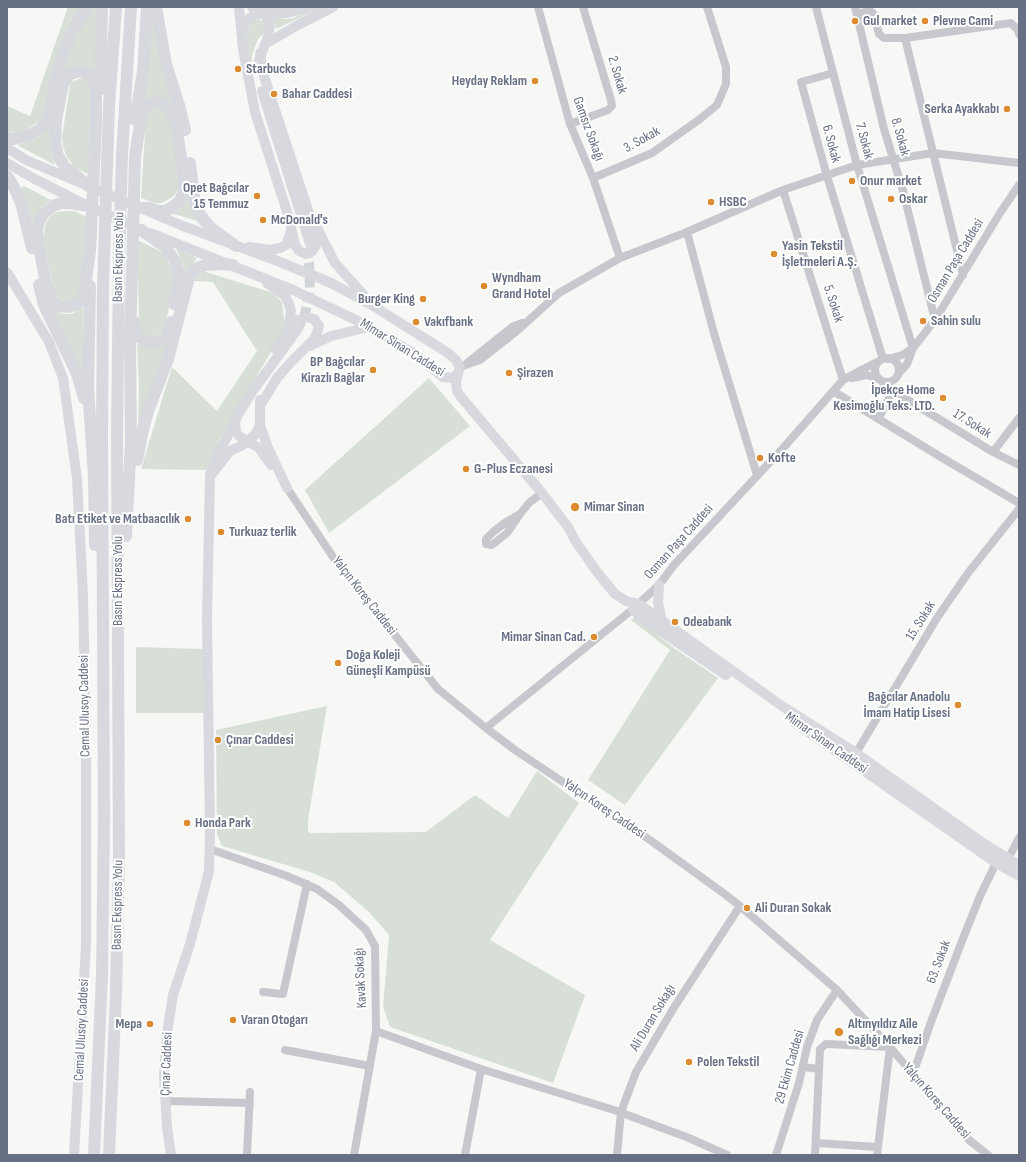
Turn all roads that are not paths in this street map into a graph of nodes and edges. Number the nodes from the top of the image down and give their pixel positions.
1 (87, 7) edge
2 (102, 7) edge
3 (116, 7) edge
4 (131, 7) edge
5 (147, 7) edge
6 (156, 7) edge
7 (239, 7) edge
8 (252, 7) edge
9 (310, 7) edge
10 (333, 7) edge
11 (538, 7) edge
12 (583, 7) edge
13 (707, 7) edge
14 (816, 7) edge
15 (856, 10) edge
16 (262, 13) junction
17 (242, 34) junction
18 (1019, 34) edge
19 (905, 38) junction
20 (265, 44) junction
21 (260, 53) junction
22 (246, 67) junction
23 (833, 73) junction
24 (570, 124) junction
25 (96, 125) junction
26 (7, 138) edge
27 (7, 148) edge
28 (933, 153) junction
29 (135, 157) junction
30 (893, 158) junction
31 (7, 163) edge
32 (1019, 163) edge
33 (857, 165) junction
34 (7, 176) edge
35 (826, 176) junction
36 (592, 178) junction
37 (1019, 185) edge
38 (90, 187) junction
39 (783, 190) junction
40 (88, 206) junction
41 (141, 208) junction
42 (308, 210) junction
43 (291, 227) junction
44 (141, 230) junction
45 (687, 232) junction
46 (236, 246) junction
47 (90, 251) junction
48 (620, 258) junction
49 (233, 265) junction
50 (7, 272) edge
51 (254, 274) junction
52 (963, 275) junction
53 (132, 299) junction
54 (370, 304) junction
55 (935, 320) junction
56 (306, 322) tunnel mouth
57 (369, 327) junction
58 (297, 330) tunnel mouth
59 (284, 335) junction
60 (307, 347) junction
61 (913, 348) junction
62 (883, 360) junction
63 (461, 368) junction
64 (898, 376) junction
65 (843, 380) junction
66 (879, 380) junction
67 (833, 391) junction
68 (893, 391) junction
69 (904, 398) junction
70 (260, 406) junction
71 (237, 417) junction
72 (1019, 418) edge
73 (878, 419) junction
74 (260, 425) junction
75 (248, 440) junction
76 (93, 452) junction
77 (993, 452) junction
78 (1019, 465) edge
79 (757, 474) junction
80 (210, 475) junction
81 (287, 488) junction
82 (542, 493) junction
83 (1019, 503) edge
84 (1019, 509) edge
85 (520, 514) dead end
86 (126, 524) junction
87 (659, 585) junction
88 (636, 607) junction
89 (103, 618) junction
90 (662, 622) junction
91 (119, 650) junction
92 (486, 728) junction
93 (856, 753) junction
94 (1019, 838) edge
95 (210, 849) junction
96 (1008, 859) junction
97 (996, 863) junction
98 (1019, 865) edge
99 (1019, 876) edge
100 (307, 884) junction
101 (740, 906) junction
102 (837, 990) junction
103 (263, 992) dead end
104 (376, 1031) junction
105 (890, 1047) junction
106 (285, 1050) dead end
107 (370, 1066) junction
108 (803, 1067) junction
109 (481, 1069) junction
110 (819, 1069) junction
111 (913, 1074) junction
112 (250, 1092) dead end
113 (165, 1101) junction
114 (250, 1103) junction
115 (622, 1112) junction
116 (816, 1143) junction
117 (877, 1151) edge
118 (74, 1155) edge
119 (94, 1155) edge
120 (109, 1155) edge
121 (171, 1155) edge
122 (246, 1155) edge
123 (354, 1155) edge
124 (465, 1155) edge
125 (617, 1155) edge
126 (727, 1155) edge
127 (776, 1155) edge
128 (815, 1155) edge
129 (988, 1155) edge

1 - 26 highway
2 - 25 highway
3 - 89 highway, Basın Ekspress Yolu
4 - 91 highway, Basın Ekspress Yolu
5 - 29 highway
6 - 46 highway
7 - 17 main road
8 - 16 main road
9 - 16 main road
10 - 20 main road
11 - 24 street, Gamsız Sokağı
12 - 24 street, 2. Sokak
13 - 36 street, 3. Sokak
14 - 23 street, 7. Sokak
15 - 19 street
15 - 30 street, 8. Sokak
16 - 17 main road
16 - 20 main road
17 - 22 main road
18 - 19 street
19 - 28 street
20 - 21 main road
21 - 22 main road
21 - 42 main road
22 - 43 main road
23 - 33 street, 7. Sokak
23 - 35 street, 6. Sokak
24 - 36 street, Gamsız Sokağı
25 - 38 highway
25 - 47 highway
27 - 38 main road, Mimar Sinan Caddesi
28 - 30 street
28 - 32 street
28 - 52 street
29 - 41 highway
29 - 53 highway
30 - 33 street
30 - 55 street, 8. Sokak
31 - 40 main road, Mimar Sinan Caddesi
33 - 35 street
33 - 61 street, 7. Sokak
34 - 76 highway
35 - 39 street
35 - 62 street, 6. Sokak
36 - 48 street, Gamsız Sokağı
37 - 52 street, Osman Paşa Caddesi
38 - 41 main road, Mimar Sinan Caddesi
39 - 45 street
39 - 65 street, 5. Sokak
40 - 44 main road, Mimar Sinan Caddesi
40 - 47 highway
41 - 46 main road, Mimar Sinan Caddesi
42 - 43 main road
42 - 54 main road
43 - 46 main road
44 - 49 main road, Mimar Sinan Caddesi
44 - 53 highway
45 - 48 street
45 - 79 street
46 - 54 main road, Mimar Sinan Caddesi
47 - 76 highway
48 - 63 street
49 - 51 main road, Mimar Sinan Caddesi
49 - 86 highway
50 - 118 main road, Cemal Ulusoy Caddesi
51 - 57 main road, Mimar Sinan Caddesi
51 - 59 main road
52 - 55 street, Osman Paşa Caddesi
53 - 86 highway
54 - 63 main road, Mimar Sinan Caddesi
55 - 61 street, Osman Paşa Caddesi
56 - 70 main road
57 - 60 main road
57 - 63 main road, Mimar Sinan Caddesi
58 - 71 main road
59 - 60 main road
59 - 71 main road
60 - 70 main road
61 - 62 street, Osman Paşa Caddesi
61 - 64 street, Osman Paşa Caddesi
62 - 64 street
62 - 65 street, Osman Paşa Caddesi
62 - 66 street
63 - 82 main road
64 - 66 street
64 - 69 street
65 - 66 street
65 - 67 street, Osman Paşa Caddesi
66 - 68 street, 17. Sokak
67 - 73 street
67 - 79 street, Osman Paşa Caddesi
68 - 69 street, 17. Sokak
68 - 73 street
69 - 77 street, 17. Sokak
70 - 74 main road
71 - 75 main road, Yalçın Koreş Caddesi
71 - 80 main road, Çınar Caddesi
72 - 77 street
73 - 83 street
74 - 75 main road
74 - 81 main road
75 - 80 main road
75 - 81 main road, Yalçın Koreş Caddesi
76 - 89 highway
77 - 78 street, 17. Sokak
79 - 87 street, Osman Paşa Caddesi
80 - 95 main road, Çınar Caddesi
81 - 92 street, Yalçın Koreş Caddesi
82 - 85 street
82 - 88 main road
84 - 93 street, 15. Sokak
86 - 91 highway
87 - 88 street, Osman Paşa Caddesi
87 - 90 main road
88 - 90 main road, Mimar Sinan Caddesi
88 - 92 street, Osman Paşa Caddesi
88 - 97 main road, Mimar Sinan Caddesi
89 - 119 highway, Basın Ekspress Yolu
90 - 93 main road, Mimar Sinan Caddesi
91 - 120 highway, Basın Ekspress Yolu
92 - 101 street, Yalçın Koreş Caddesi
93 - 96 main road, Mimar Sinan Caddesi
94 - 96 street
95 - 100 street, Kavak Sokağı
95 - 113 main road, Çınar Caddesi
96 - 97 street
96 - 98 main road, Mimar Sinan Caddesi
97 - 99 main road, Mimar Sinan Caddesi
97 - 111 street, 63. Sokak
100 - 103 street
100 - 104 street, Kavak Sokağı
101 - 102 street, Yalçın Koreş Caddesi
101 - 115 street, Ali Duran Sokağı
102 - 105 street, Yalçın Koreş Caddesi
102 - 108 street, 29 Ekim Caddesi
104 - 107 street, Kavak Sokağı
104 - 109 street
105 - 110 street
105 - 111 street, Yalçın Koreş Caddesi
105 - 117 street
106 - 107 street
107 - 123 street, Kavak Sokağı
108 - 110 street
108 - 127 street, 29 Ekim Caddesi
109 - 115 street
109 - 124 street
110 - 116 street
111 - 129 street, Yalçın Koreş Caddesi
112 - 114 street
113 - 114 street
113 - 121 main road, Çınar Caddesi
114 - 122 street
115 - 125 street, Ali Duran Sokağı
115 - 126 street
116 - 117 street
116 - 128 street

